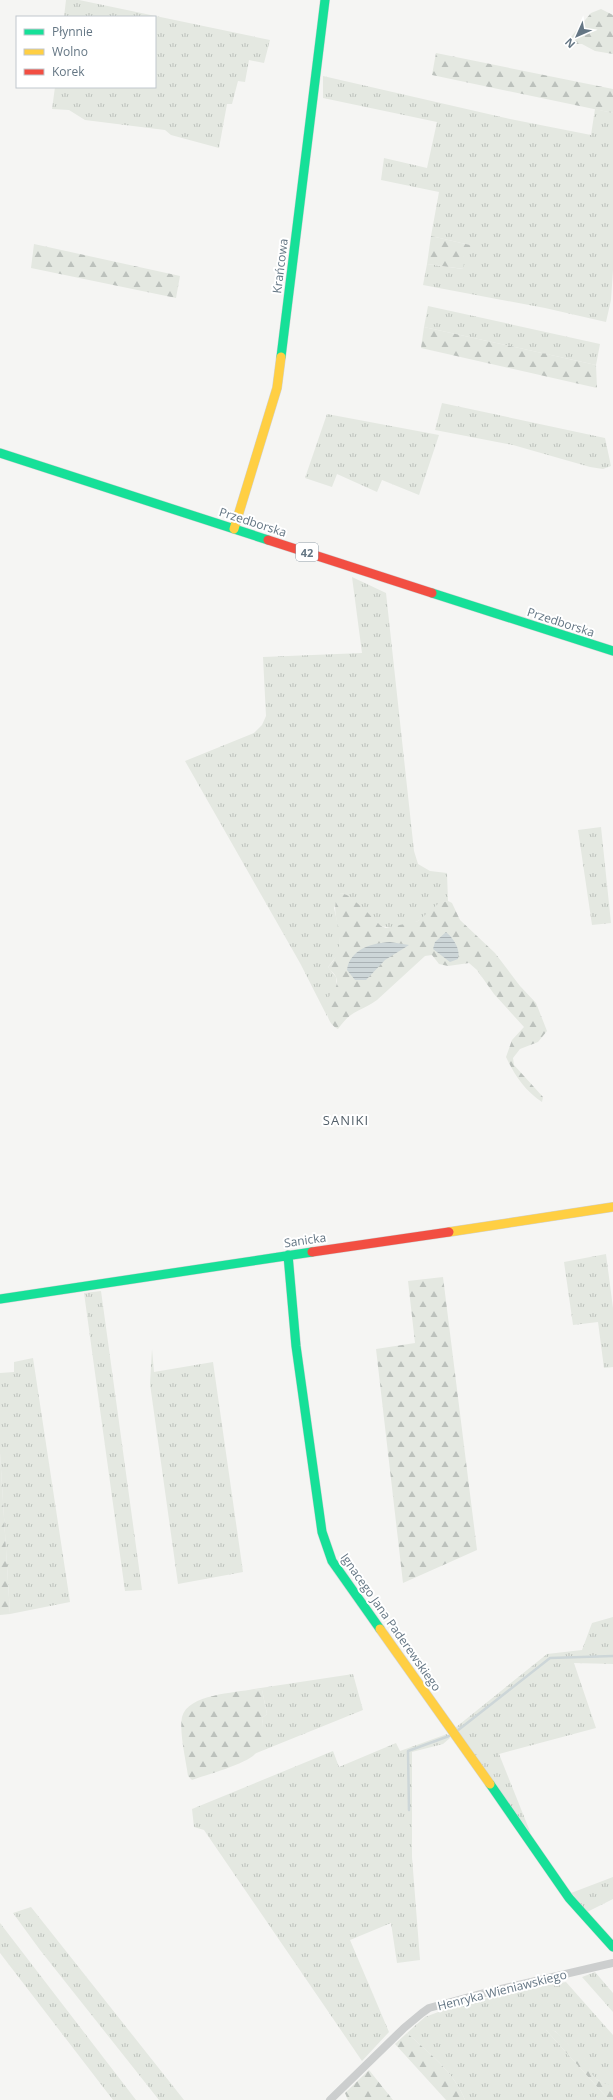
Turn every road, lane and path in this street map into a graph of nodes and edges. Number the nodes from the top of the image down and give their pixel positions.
1 (325, 0) edge
2 (0, 453) edge
3 (234, 529) junction
4 (613, 651) edge
5 (613, 1207) edge
6 (288, 1255) junction
7 (0, 1299) edge
8 (613, 1947) edge
9 (613, 1963) edge
10 (330, 2100) edge

1 - 3 street, Krańcowa
2 - 3 street, Przedborska / 42
3 - 4 street, Przedborska / 42
5 - 6 street, Sanicka
6 - 7 street, Sanicka
6 - 8 street, Ignacego Jana Paderewskiego
9 - 10 street, Henryka Wieniawskiego

